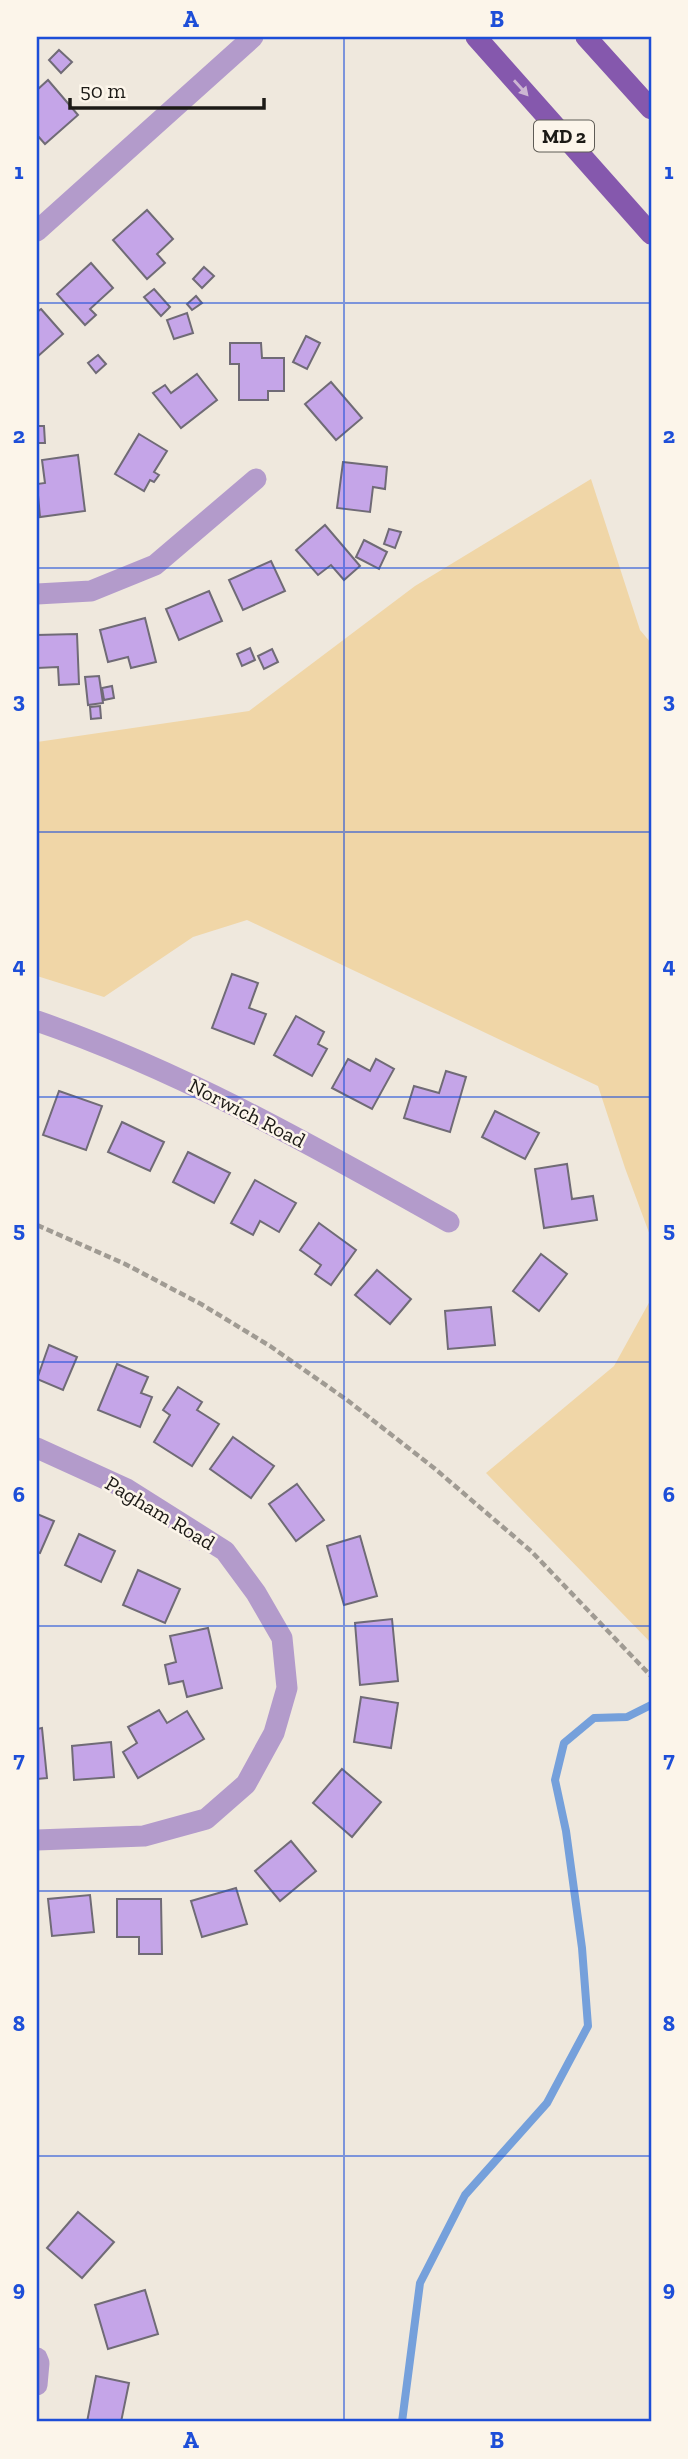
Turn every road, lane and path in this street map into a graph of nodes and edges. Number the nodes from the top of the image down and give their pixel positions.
1 (253, 37) edge
2 (476, 37) edge
3 (586, 37) edge
4 (651, 109) edge
5 (38, 226) edge
6 (651, 234) edge
7 (256, 479) dead end
8 (37, 594) edge
9 (37, 1021) edge
10 (449, 1222) dead end
11 (37, 1225) edge
12 (37, 1448) edge
13 (651, 1676) edge
14 (37, 1840) edge
15 (37, 2358) edge
16 (37, 2385) edge

1 - 5 street
2 -> 6 main road, MD 2
3 - 4 main road
7 - 8 street
9 - 10 street, Norwich Road
11 - 13 path
12 - 14 street, Pagham Road
15 - 16 street

